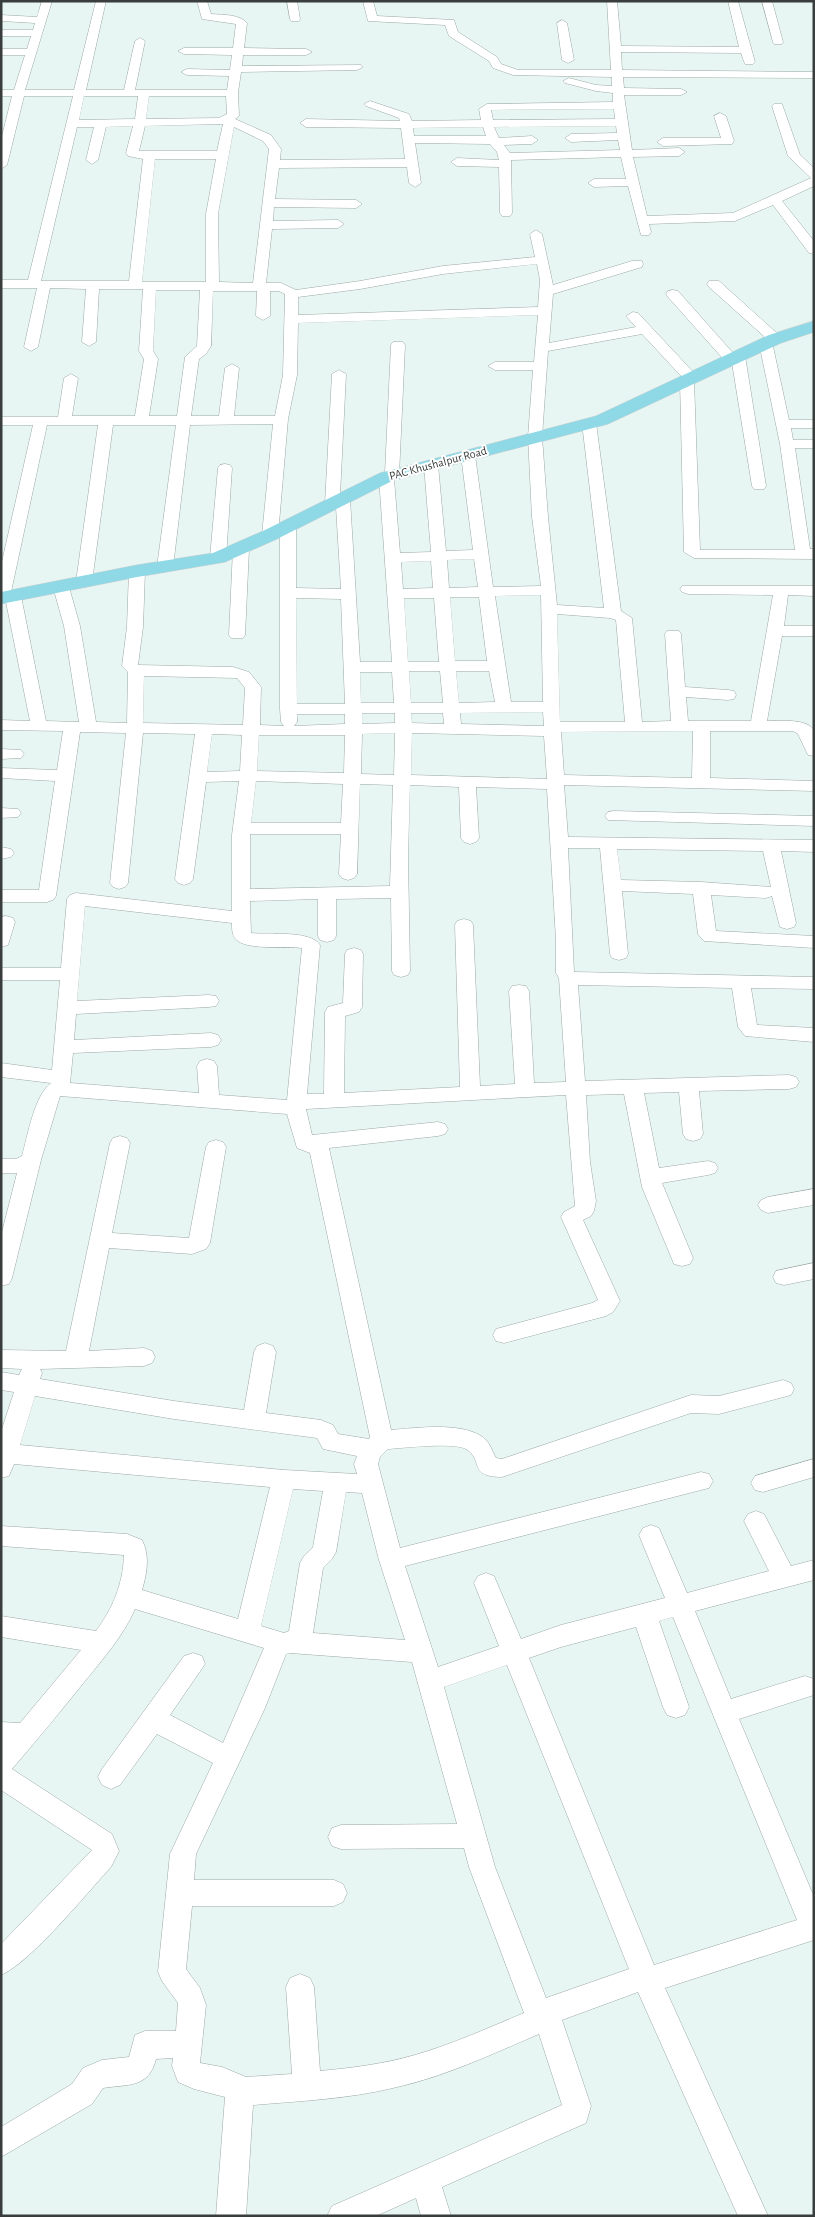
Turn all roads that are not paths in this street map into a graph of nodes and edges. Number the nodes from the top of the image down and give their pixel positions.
1 (47, 1) edge
2 (100, 1) edge
3 (202, 1) edge
4 (292, 1) edge
5 (368, 1) edge
6 (612, 1) edge
7 (733, 1) edge
8 (767, 1) edge
9 (9, 7) dead end
10 (1, 18) edge
11 (17, 19) junction
12 (41, 20) junction
13 (295, 20) dead end
14 (562, 23) dead end
15 (1, 33) edge
16 (38, 33) junction
17 (140, 41) dead end
18 (778, 42) dead end
19 (184, 50) dead end
20 (746, 50) junction
21 (1, 52) edge
22 (32, 52) junction
23 (238, 52) junction
24 (306, 52) dead end
25 (612, 56) junction
26 (568, 60) dead end
27 (357, 67) dead end
28 (235, 71) junction
29 (187, 72) dead end
30 (538, 74) junction
31 (617, 74) junction
32 (752, 74) junction
33 (814, 75) edge
34 (618, 91) junction
35 (19, 92) junction
36 (129, 92) junction
37 (144, 92) junction
38 (681, 92) dead end
39 (1, 93) edge
40 (78, 93) junction
41 (232, 93) junction
42 (370, 104) dead end
43 (620, 105) junction
44 (778, 106) dead end
45 (14, 111) junction
46 (1, 112) edge
47 (720, 116) dead end
48 (228, 120) junction
49 (622, 122) junction
50 (140, 123) junction
51 (306, 123) dead end
52 (71, 124) junction
53 (101, 124) junction
54 (487, 124) junction
55 (406, 125) junction
56 (5, 132) edge
57 (571, 138) dead end
58 (408, 139) junction
59 (532, 140) dead end
60 (495, 142) junction
61 (625, 143) junction
62 (3, 152) edge
63 (679, 152) dead end
64 (223, 155) junction
65 (149, 156) junction
66 (92, 160) dead end
67 (505, 160) junction
68 (457, 162) dead end
69 (412, 163) junction
70 (1, 164) edge
71 (273, 164) junction
72 (814, 175) edge
73 (814, 181) edge
74 (633, 182) junction
75 (415, 183) dead end
76 (594, 183) dead end
77 (775, 200) junction
78 (269, 203) junction
79 (356, 204) dead end
80 (506, 213) dead end
81 (338, 224) dead end
82 (266, 225) junction
83 (536, 234) dead end
84 (814, 250) edge
85 (542, 260) junction
86 (637, 264) dead end
87 (1, 284) edge
88 (39, 284) junction
89 (93, 284) junction
90 (714, 284) dead end
91 (135, 285) junction
92 (150, 286) junction
93 (210, 287) junction
94 (261, 287) junction
95 (547, 291) junction
96 (292, 294) junction
97 (673, 294) dead end
98 (545, 311) junction
99 (263, 316) dead end
100 (633, 316) dead end
101 (291, 319) junction
102 (814, 326) edge
103 (645, 329) junction
104 (771, 341) junction
105 (89, 342) dead end
106 (398, 345) dead end
107 (32, 347) dead end
108 (542, 348) junction
109 (734, 358) junction
110 (495, 366) dead end
111 (541, 366) junction
112 (232, 368) dead end
113 (339, 374) dead end
114 (71, 378) dead end
115 (689, 379) junction
116 (226, 420) junction
117 (281, 420) junction
118 (1, 421) edge
119 (40, 421) junction
120 (64, 421) junction
121 (106, 421) junction
122 (141, 421) junction
123 (183, 421) junction
124 (589, 423) junction
125 (783, 424) junction
126 (814, 424) edge
127 (535, 437) junction
128 (786, 444) junction
129 (814, 444) edge
130 (468, 455) junction
131 (431, 465) junction
132 (225, 468) dead end
133 (389, 476) junction
134 (759, 486) dead end
135 (337, 502) junction
136 (288, 526) junction
137 (270, 536) junction
138 (241, 549) junction
139 (482, 554) junction
140 (808, 554) edge
141 (438, 556) junction
142 (218, 558) junction
143 (393, 558) junction
144 (165, 567) junction
145 (137, 571) junction
146 (84, 582) junction
147 (61, 587) junction
148 (688, 589) dead end
149 (549, 590) junction
150 (814, 590) edge
151 (487, 591) junction
152 (781, 591) junction
153 (441, 592) junction
154 (287, 593) junction
155 (349, 594) junction
156 (396, 594) junction
157 (5, 598) edge
158 (549, 610) junction
159 (613, 613) junction
160 (775, 631) junction
161 (814, 631) edge
162 (673, 634) dead end
163 (237, 635) dead end
164 (496, 666) junction
165 (352, 667) junction
166 (448, 667) junction
167 (400, 668) junction
168 (136, 672) junction
169 (678, 691) junction
170 (728, 695) dead end
171 (504, 707) junction
172 (551, 707) junction
173 (354, 708) junction
174 (403, 708) junction
175 (451, 708) junction
176 (288, 709) junction
177 (1, 725) edge
178 (39, 726) junction
179 (634, 726) junction
180 (680, 726) junction
181 (702, 726) junction
182 (758, 726) junction
183 (80, 727) junction
184 (135, 728) junction
185 (404, 728) junction
186 (453, 729) junction
187 (552, 729) junction
188 (204, 730) junction
189 (354, 730) junction
190 (252, 731) junction
191 (289, 731) junction
192 (810, 731) edge
193 (814, 751) edge
194 (1, 772) edge
195 (63, 776) junction
196 (248, 776) junction
197 (198, 777) junction
198 (352, 779) junction
199 (402, 780) junction
200 (467, 782) junction
201 (555, 782) junction
202 (701, 783) junction
203 (814, 786) edge
204 (614, 816) dead end
205 (814, 821) edge
206 (350, 828) junction
207 (242, 829) junction
208 (470, 838) dead end
209 (558, 842) junction
210 (608, 842) junction
211 (772, 845) junction
212 (814, 846) edge
213 (348, 874) dead end
214 (184, 879) dead end
215 (119, 882) dead end
216 (612, 885) junction
217 (701, 888) junction
218 (400, 892) junction
219 (766, 892) dead end
220 (327, 893) junction
221 (242, 895) junction
222 (1, 896) edge
223 (47, 896) junction
224 (76, 899) junction
225 (241, 918) junction
226 (6, 922) dead end
227 (787, 923) dead end
228 (464, 926) dead end
229 (327, 936) dead end
230 (1, 941) edge
231 (814, 942) edge
232 (354, 954) dead end
233 (618, 954) dead end
234 (401, 971) dead end
235 (1, 974) edge
236 (69, 974) junction
237 (568, 978) junction
238 (740, 982) junction
239 (814, 983) edge
240 (519, 991) dead end
241 (209, 1001) dead end
242 (66, 1008) junction
243 (814, 1034) edge
244 (211, 1040) dead end
245 (63, 1047) junction
246 (207, 1066) dead end
247 (1, 1070) edge
248 (789, 1082) dead end
249 (60, 1084) junction
250 (688, 1084) junction
251 (633, 1086) junction
252 (576, 1088) junction
253 (525, 1090) junction
254 (470, 1094) junction
255 (209, 1101) junction
256 (334, 1101) junction
257 (296, 1105) junction
258 (438, 1129) dead end
259 (693, 1134) dead end
260 (120, 1143) dead end
261 (304, 1143) junction
262 (216, 1146) dead end
263 (31, 1160) junction
264 (1, 1166) edge
265 (708, 1168) dead end
266 (651, 1177) junction
267 (814, 1197) edge
268 (768, 1205) dead end
269 (100, 1240) junction
270 (682, 1258) dead end
271 (814, 1271) edge
272 (1, 1278) edge
273 (784, 1278) dead end
274 (504, 1335) dead end
275 (266, 1352) dead end
276 (144, 1357) dead end
277 (1, 1358) edge
278 (76, 1358) junction
279 (34, 1361) junction
280 (1, 1381) edge
281 (28, 1386) junction
282 (783, 1389) dead end
283 (253, 1421) junction
284 (378, 1445) junction
285 (3, 1459) edge
286 (814, 1468) edge
287 (284, 1478) junction
288 (336, 1481) junction
289 (701, 1481) dead end
290 (763, 1483) dead end
291 (372, 1484) junction
292 (756, 1521) dead end
293 (651, 1535) dead end
294 (1, 1536) edge
295 (391, 1560) junction
296 (814, 1570) edge
297 (784, 1577) junction
298 (486, 1583) dead end
299 (128, 1596) junction
300 (680, 1604) junction
301 (644, 1614) junction
302 (2, 1629) edge
303 (247, 1632) junction
304 (101, 1643) junction
305 (290, 1643) junction
306 (421, 1652) junction
307 (514, 1654) junction
308 (194, 1664) dead end
309 (430, 1681) junction
310 (805, 1687) dead end
311 (676, 1707) dead end
312 (725, 1712) junction
313 (154, 1720) junction
314 (1, 1733) edge
315 (26, 1735) junction
316 (228, 1758) junction
317 (1, 1763) edge
318 (1, 1776) edge
319 (111, 1777) dead end
320 (473, 1836) junction
321 (341, 1837) dead end
322 (179, 1893) junction
323 (334, 1893) dead end
324 (814, 1927) edge
325 (1, 1962) edge
326 (647, 1980) junction
327 (300, 1987) dead end
328 (547, 2014) junction
329 (188, 2044) junction
330 (307, 2086) junction
331 (240, 2092) junction
332 (1, 2143) edge
333 (426, 2180) junction
334 (231, 2216) edge
335 (342, 2216) edge
336 (436, 2216) edge
337 (753, 2216) edge

1 - 12 street
2 - 40 street
3 - 23 street
4 - 13 street
5 - 30 street
6 - 25 street
7 - 20 street
8 - 18 street
9 - 11 street
10 - 11 street
11 - 12 street
12 - 16 street
14 - 26 street
15 - 16 street
16 - 22 street
17 - 36 street
19 - 23 street
20 - 25 street
20 - 32 street
21 - 22 street
22 - 35 street
23 - 24 street
23 - 28 street
25 - 31 street
27 - 28 street
28 - 29 street
28 - 41 street
30 - 31 street
30 - 34 street
31 - 32 street
31 - 34 street
32 - 33 street
34 - 38 street
34 - 43 street
35 - 39 street
35 - 40 street
35 - 45 street
36 - 37 street
36 - 40 street
37 - 41 street
37 - 50 street
40 - 52 street
41 - 48 street
42 - 55 street
43 - 49 street
43 - 54 street
44 - 72 street
45 - 46 street
45 - 56 street
47 - 61 street
48 - 50 street
48 - 64 street
48 - 71 street
49 - 54 street
49 - 61 street
50 - 53 street
50 - 65 street
51 - 55 street
52 - 53 street
52 - 88 street
53 - 66 street
54 - 55 street
54 - 60 street
55 - 58 street
56 - 62 street
57 - 61 street
58 - 60 street
58 - 69 street
59 - 60 street
60 - 67 street
61 - 63 street
61 - 67 street
61 - 74 street
62 - 70 street
64 - 65 street
64 - 93 street
65 - 91 street
67 - 68 street
67 - 80 street
69 - 71 street
69 - 75 street
71 - 78 street
73 - 77 street
74 - 76 street
74 - 77 street
77 - 84 street
78 - 79 street
78 - 82 street
81 - 82 street
82 - 94 street
83 - 85 street
85 - 95 street
85 - 96 street
86 - 95 street
87 - 88 street
88 - 89 street
88 - 107 street
89 - 91 street
89 - 105 street
90 - 104 street
91 - 92 street
92 - 93 street
92 - 122 street
93 - 94 street
93 - 123 street
94 - 96 street
94 - 99 street
95 - 98 street
96 - 101 street
97 - 109 street
98 - 101 street
98 - 108 street
100 - 103 street
101 - 117 street
102 - 104 main road, PAC Khushalpur Road
103 - 108 street
103 - 115 street
104 - 109 main road, PAC Khushalpur Road
104 - 125 street
106 - 133 street
108 - 111 street
109 - 115 main road, PAC Khushalpur Road
109 - 134 street
110 - 111 street
111 - 127 street
112 - 116 street
113 - 135 street
114 - 120 street
115 - 124 main road, PAC Khushalpur Road
115 - 140 street
116 - 117 street
116 - 123 street
117 - 137 street
118 - 119 street
119 - 120 street
119 - 157 street
120 - 121 street
121 - 122 street
121 - 146 street
122 - 123 street
123 - 144 street
124 - 127 main road, PAC Khushalpur Road
124 - 159 street
125 - 126 street
125 - 128 street
127 - 130 main road, PAC Khushalpur Road
127 - 149 street
128 - 129 street
128 - 140 street
130 - 131 main road, PAC Khushalpur Road
130 - 139 street
131 - 133 main road, PAC Khushalpur Road
131 - 141 street
132 - 142 street
133 - 135 main road, PAC Khushalpur Road
133 - 143 street
135 - 136 main road, PAC Khushalpur Road
135 - 155 street
136 - 137 main road, PAC Khushalpur Road
136 - 154 street
137 - 138 main road, PAC Khushalpur Road
138 - 142 main road, PAC Khushalpur Road
138 - 163 street
139 - 141 street
139 - 151 street
141 - 143 street
141 - 153 street
142 - 144 main road, PAC Khushalpur Road
143 - 156 street
144 - 145 main road, PAC Khushalpur Road
145 - 146 main road, PAC Khushalpur Road
145 - 168 street
146 - 147 main road, PAC Khushalpur Road
147 - 157 main road, PAC Khushalpur Road
147 - 183 street
148 - 152 street
149 - 151 street
149 - 158 street
150 - 152 street
151 - 153 street
151 - 164 street
152 - 160 street
153 - 156 street
153 - 166 street
154 - 155 street
154 - 176 street
155 - 165 street
156 - 167 street
157 - 178 street
158 - 159 street
158 - 172 street
159 - 179 street
160 - 161 street
160 - 182 street
162 - 169 street
164 - 166 street
164 - 171 street
165 - 167 street
165 - 173 street
166 - 167 street
166 - 175 street
167 - 174 street
168 - 184 street
168 - 190 street
169 - 170 street
169 - 180 street
171 - 172 street
171 - 175 street
172 - 187 street
173 - 174 street
173 - 176 street
173 - 189 street
174 - 175 street
174 - 185 street
175 - 186 street
176 - 191 street
177 - 178 street
178 - 183 street
179 - 180 street
179 - 187 street
180 - 181 street
181 - 182 street
181 - 202 street
182 - 192 street
183 - 184 street
183 - 195 street
184 - 188 street
184 - 215 street
185 - 186 street
185 - 189 street
185 - 199 street
186 - 187 street
187 - 201 street
188 - 190 street
188 - 197 street
189 - 191 street
189 - 198 street
190 - 191 street
190 - 196 street
192 - 193 street
194 - 195 street
195 - 223 street
196 - 197 street
196 - 198 street
196 - 207 street
197 - 214 street
198 - 199 street
198 - 206 street
199 - 200 street
199 - 218 street
200 - 201 street
200 - 208 street
201 - 202 street
201 - 209 street
202 - 203 street
204 - 205 street
206 - 207 street
206 - 213 street
207 - 221 street
209 - 210 street
209 - 237 street
210 - 211 street
210 - 216 street
211 - 212 street
211 - 227 street
216 - 217 street
216 - 233 street
217 - 219 street
217 - 231 street
218 - 220 street
218 - 234 street
220 - 221 street
220 - 229 street
221 - 225 street
222 - 223 street
223 - 224 street
224 - 225 street
224 - 236 street
225 - 257 street
226 - 230 street
228 - 254 street
232 - 256 street
235 - 236 street
236 - 242 street
237 - 238 street
237 - 252 street
238 - 239 street
238 - 243 street
240 - 253 street
241 - 242 street
242 - 245 street
244 - 245 street
245 - 249 street
246 - 255 street
247 - 249 street
248 - 250 street
249 - 255 street
249 - 263 street
250 - 251 street
250 - 259 street
251 - 252 street
251 - 266 street
252 - 253 street
252 - 274 street
253 - 254 street
254 - 256 street
255 - 257 street
256 - 257 street
257 - 261 street
258 - 261 street
260 - 269 street
261 - 284 street
262 - 269 street
263 - 264 street
263 - 272 street
265 - 266 street
266 - 270 street
267 - 268 street
269 - 278 street
271 - 273 street
275 - 283 street
276 - 278 street
277 - 279 street
278 - 279 street
279 - 281 street
280 - 281 street
281 - 283 street
281 - 285 street
282 - 284 street
283 - 284 street
284 - 291 street
285 - 287 street
286 - 290 street
287 - 288 street
287 - 303 street
288 - 291 street
288 - 305 street
289 - 295 street
291 - 295 street
292 - 297 street
293 - 300 street
294 - 299 street
295 - 306 street
296 - 297 street
297 - 300 street
298 - 307 street
299 - 303 street
299 - 304 street
300 - 301 street
300 - 312 street
301 - 307 street
301 - 311 street
302 - 304 street
303 - 305 street
304 - 315 street
305 - 306 street
305 - 316 street
306 - 309 street
307 - 309 street
307 - 326 street
308 - 313 street
309 - 320 street
310 - 312 street
312 - 324 street
313 - 316 street
313 - 319 street
314 - 315 street
315 - 317 street
316 - 322 street
318 - 325 street
320 - 321 street
320 - 328 street
322 - 323 street
322 - 329 street
324 - 326 street
326 - 328 street
326 - 337 street
327 - 330 street
328 - 330 street
328 - 333 street
329 - 331 street
329 - 332 street
330 - 331 street
331 - 334 street
333 - 335 street
333 - 336 street

